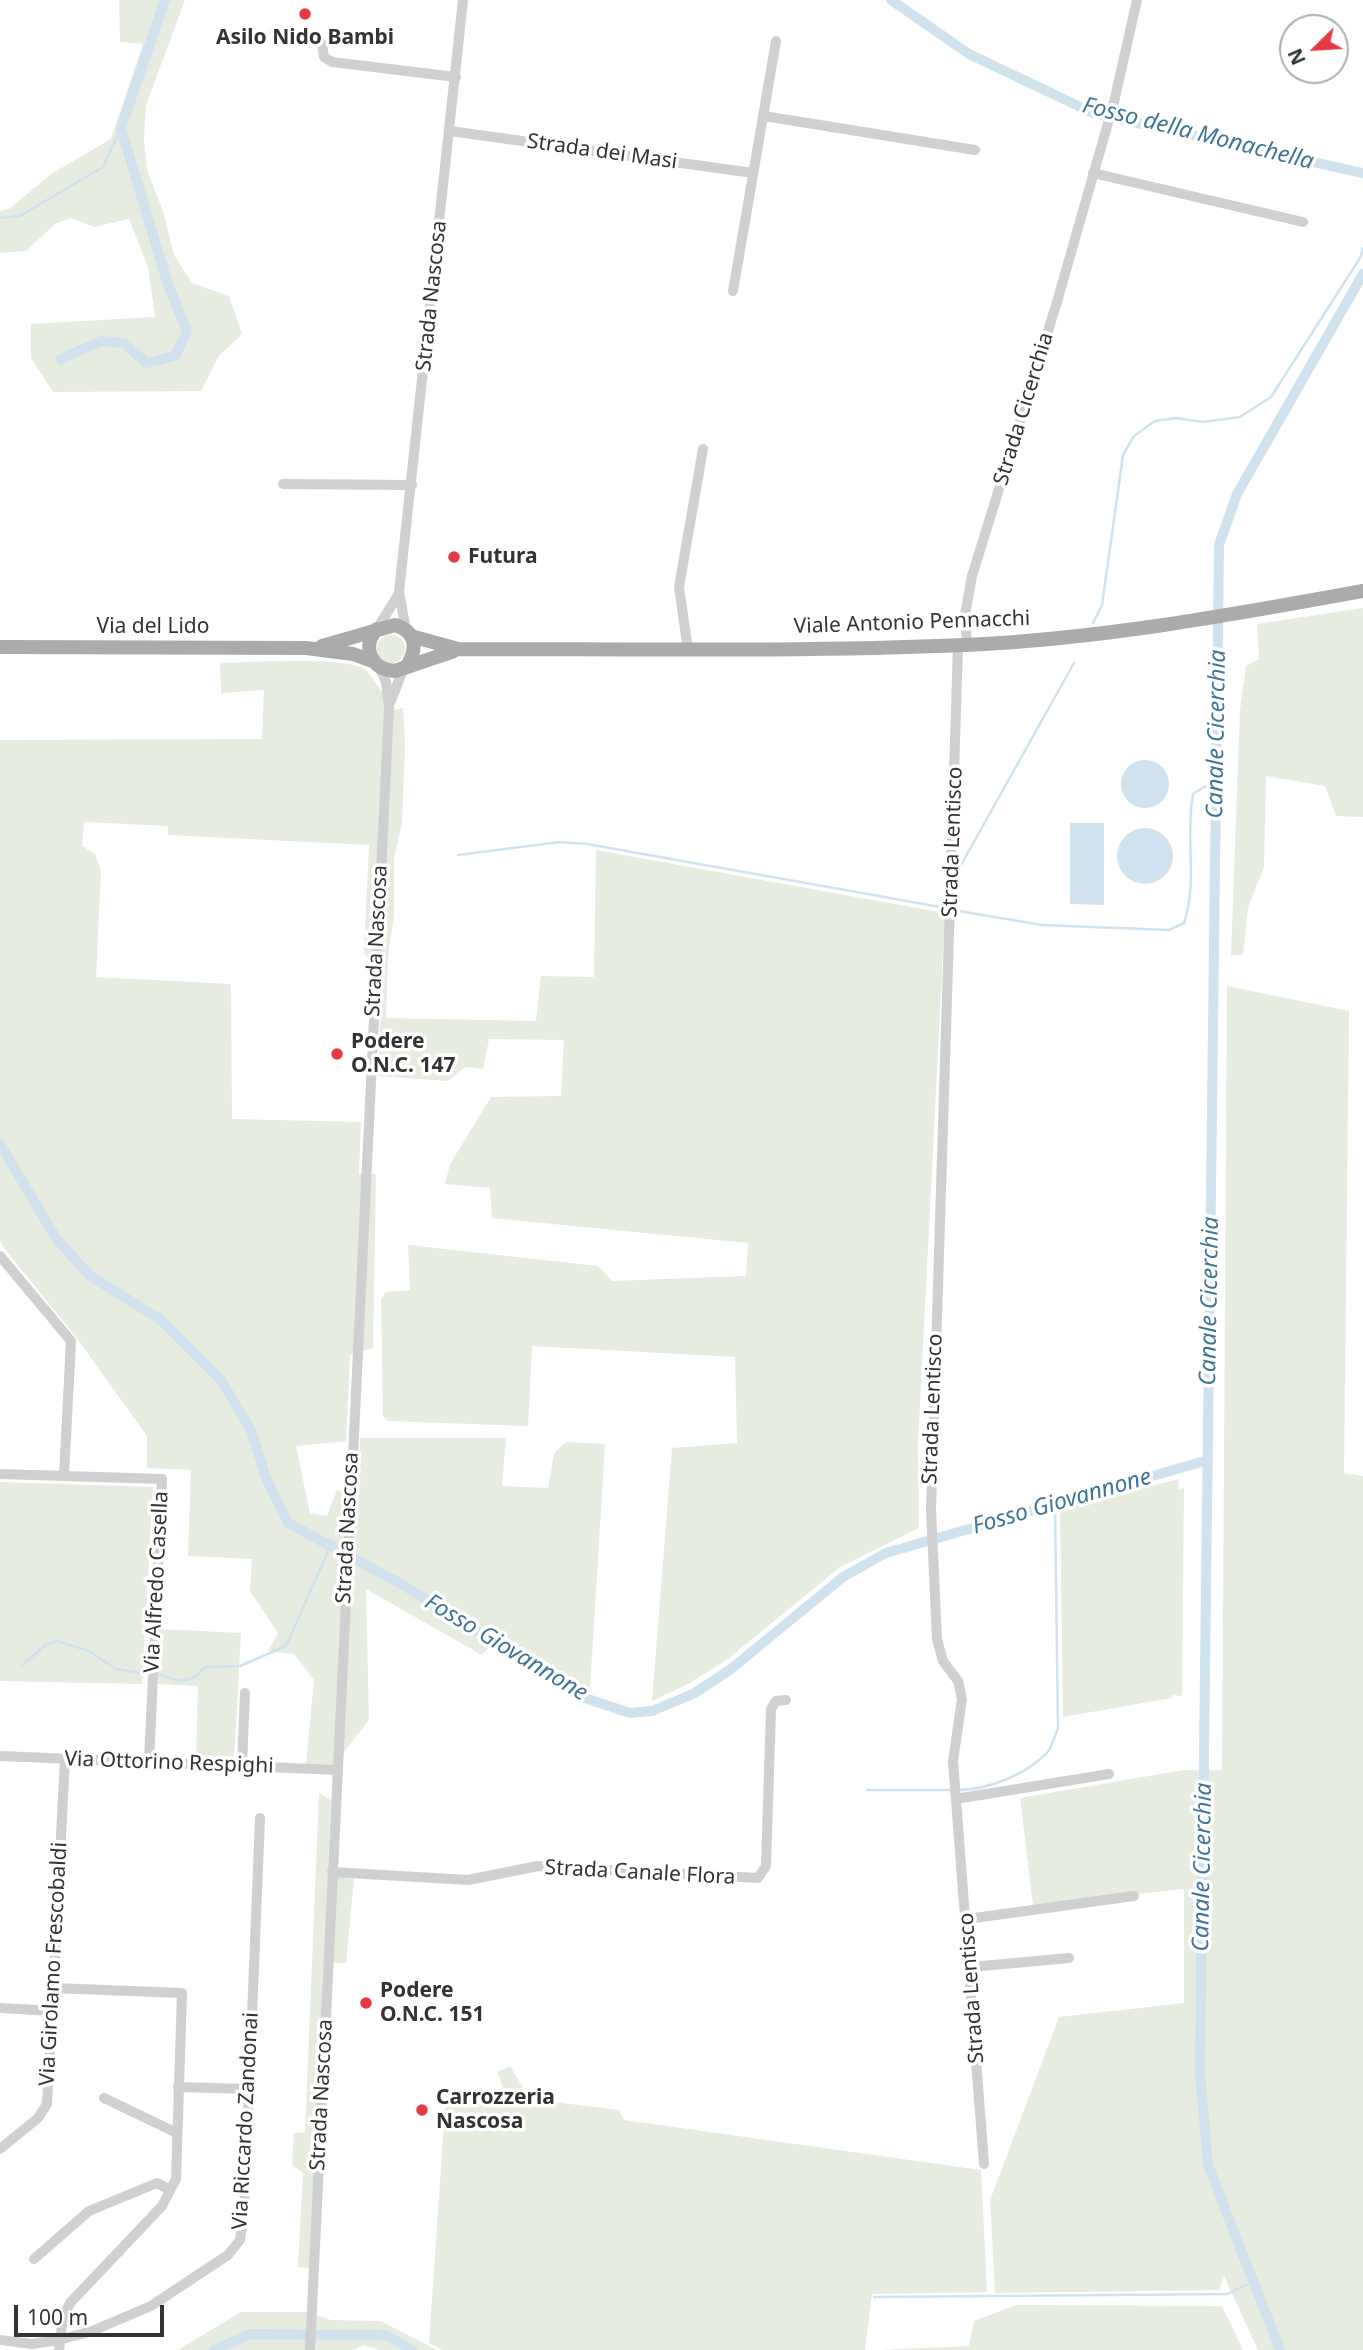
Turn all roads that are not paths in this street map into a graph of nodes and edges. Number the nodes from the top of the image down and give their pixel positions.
1 (463, 0) edge
2 (1137, 0) edge
3 (275, 32) dead end
4 (776, 41) dead end
5 (456, 77) junction
6 (764, 116) junction
7 (450, 131) junction
8 (975, 150) dead end
9 (753, 173) junction
10 (1093, 173) junction
11 (1303, 222) dead end
12 (733, 291) dead end
13 (703, 449) dead end
14 (282, 484) dead end
15 (412, 485) junction
16 (1363, 590) edge
17 (399, 592) junction
18 (377, 629) junction
19 (409, 633) junction
20 (962, 645) junction
21 (0, 647) edge
22 (306, 649) junction
23 (458, 649) junction
24 (688, 650) junction
25 (375, 664) junction
26 (406, 665) junction
27 (389, 707) junction
28 (0, 1256) edge
29 (0, 1474) edge
30 (64, 1476) junction
31 (245, 1693) dead end
32 (786, 1700) dead end
33 (0, 1756) edge
34 (65, 1759) junction
35 (149, 1762) junction
36 (242, 1766) junction
37 (338, 1770) junction
38 (1109, 1774) dead end
39 (956, 1798) junction
40 (260, 1818) dead end
41 (332, 1872) junction
42 (1134, 1896) dead end
43 (967, 1919) junction
44 (1069, 1958) dead end
45 (971, 1967) junction
46 (54, 1988) junction
47 (0, 2008) edge
48 (52, 2011) junction
49 (178, 2087) junction
50 (249, 2089) junction
51 (104, 2098) dead end
52 (177, 2133) junction
53 (0, 2149) edge
54 (984, 2164) dead end
55 (170, 2190) junction
56 (34, 2259) dead end
57 (0, 2340) edge
58 (59, 2345) edge
59 (310, 2345) edge

1 - 5 street, Strada Nascosa
2 - 10 street, Strada Cicerchia
3 - 5 street
4 - 6 street
5 - 7 street, Strada Nascosa
6 - 8 street
6 - 9 street
7 - 9 street, Strada dei Masi
7 - 15 street, Strada Nascosa
9 - 12 street
10 - 11 street
10 - 20 street, Strada Cicerchia
13 - 24 street
14 - 15 street
15 - 17 street, Strada Nascosa
16 - 20 main road, Viale Antonio Pennacchi
17 - 18 street, Strada Nascosa
17 - 19 street, Strada Nascosa
18 - 19 main road
18 - 22 main road, Via del Lido
18 - 25 main road
19 - 23 main road, Viale Antonio Pennacchi
19 - 26 main road
20 - 24 main road, Viale Antonio Pennacchi
20 - 39 street, Strada Lentisco
21 - 22 main road, Via del Lido
22 - 25 main road, Via del Lido
23 - 24 main road, Viale Antonio Pennacchi
23 - 26 main road, Viale Antonio Pennacchi
25 - 26 main road
25 - 27 street, Strada Nascosa
26 - 27 street, Strada Nascosa
27 - 37 street, Strada Nascosa
28 - 30 street
29 - 30 street, Via Alfredo Casella
30 - 35 street, Via Alfredo Casella
31 - 36 street
32 - 41 street, Strada Canale Flora
33 - 34 street, Via Ottorino Respighi
34 - 35 street, Via Ottorino Respighi
34 - 46 street, Via Girolamo Frescobaldi
35 - 36 street, Via Ottorino Respighi
36 - 37 street, Via Ottorino Respighi
37 - 41 street, Strada Nascosa
38 - 39 street
39 - 43 street, Strada Lentisco
40 - 50 street, Via Riccardo Zandonai
41 - 59 street, Strada Nascosa
42 - 43 street
43 - 45 street, Strada Lentisco
44 - 45 street
45 - 54 street, Strada Lentisco
46 - 48 street, Via Girolamo Frescobaldi
46 - 49 street
47 - 48 street
48 - 53 street, Via Girolamo Frescobaldi
49 - 50 street
49 - 52 street
50 - 58 street, Via Riccardo Zandonai
51 - 52 street
52 - 55 street
55 - 56 street
55 - 58 street
57 - 58 street, Via Riccardo Zandonai

